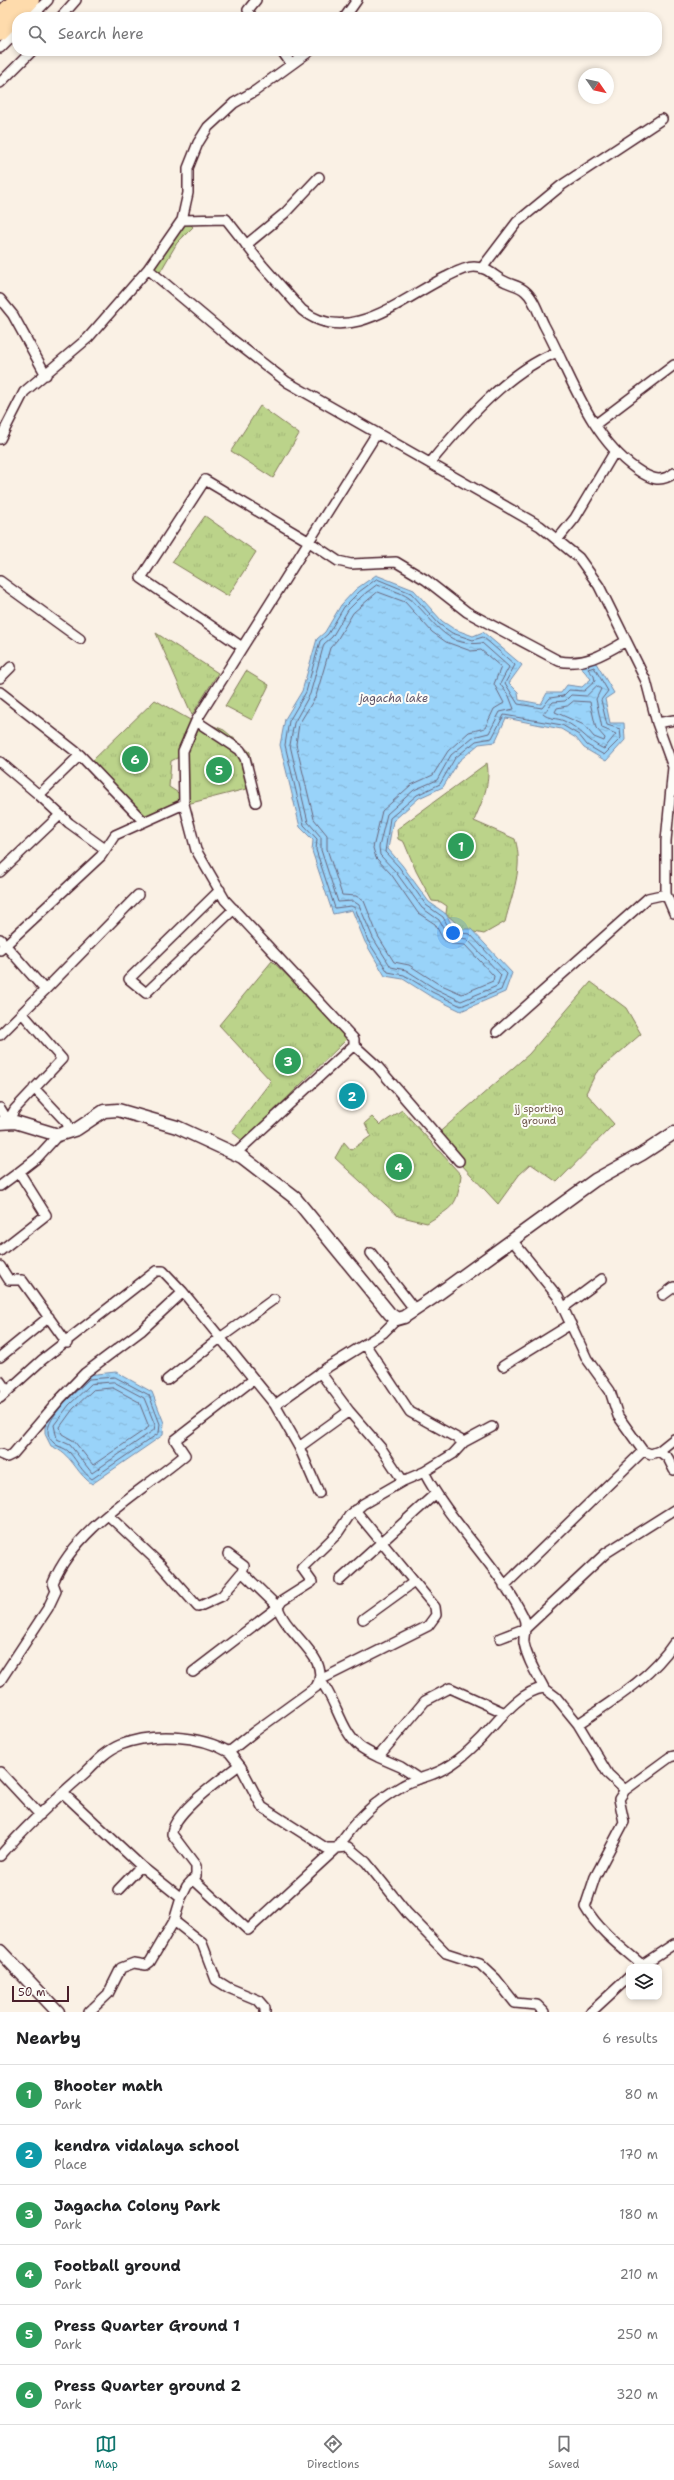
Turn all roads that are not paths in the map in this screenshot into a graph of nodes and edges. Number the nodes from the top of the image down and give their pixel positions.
1 (17, 0) edge
2 (31, 0) edge
3 (48, 0) edge
4 (76, 0) edge
5 (256, 0) edge
6 (357, 0) edge
7 (19, 12) edge
8 (36, 12) edge
9 (65, 12) edge
10 (249, 12) edge
11 (349, 12) edge
12 (0, 16) edge
13 (12, 20) edge
14 (0, 32) edge
15 (12, 36) edge
16 (0, 48) edge
17 (27, 56) edge
18 (285, 56) edge
19 (303, 56) edge
20 (291, 64) junction
21 (0, 83) edge
22 (662, 119) dead end
23 (319, 177) dead end
24 (182, 220) junction
25 (246, 245) junction
26 (482, 268) junction
27 (148, 269) junction
28 (0, 298) edge
29 (558, 352) junction
30 (674, 365) edge
31 (46, 376) junction
32 (596, 424) junction
33 (377, 433) junction
34 (0, 439) edge
35 (615, 451) junction
36 (430, 463) junction
37 (674, 473) edge
38 (557, 540) junction
39 (308, 541) junction
40 (0, 581) edge
41 (80, 639) dead end
42 (626, 641) junction
43 (242, 647) junction
44 (11, 667) dead end
45 (0, 678) edge
46 (0, 692) edge
47 (674, 720) edge
48 (196, 721) junction
49 (657, 723) junction
50 (80, 755) junction
51 (0, 762) edge
52 (38, 795) junction
53 (256, 802) dead end
54 (184, 804) junction
55 (60, 815) junction
56 (144, 822) junction
57 (105, 849) junction
58 (0, 872) edge
59 (220, 890) junction
60 (666, 894) junction
61 (138, 895) dead end
62 (234, 909) junction
63 (674, 913) edge
64 (2, 945) edge
65 (45, 990) junction
66 (22, 1013) junction
67 (497, 1032) dead end
68 (0, 1035) edge
69 (354, 1045) junction
70 (34, 1088) junction
71 (0, 1108) edge
72 (4, 1122) edge
73 (70, 1132) junction
74 (674, 1133) edge
75 (58, 1135) junction
76 (235, 1154) junction
77 (459, 1161) dead end
78 (18, 1172) junction
79 (0, 1186) edge
80 (512, 1240) junction
81 (0, 1252) edge
82 (371, 1253) dead end
83 (0, 1266) edge
84 (602, 1279) dead end
85 (674, 1287) edge
86 (184, 1292) junction
87 (663, 1295) dead end
88 (274, 1299) dead end
89 (563, 1308) junction
90 (415, 1310) junction
91 (49, 1317) junction
92 (397, 1319) junction
93 (571, 1324) junction
94 (220, 1338) junction
95 (67, 1343) junction
96 (365, 1344) junction
97 (0, 1357) edge
98 (503, 1366) dead end
99 (320, 1372) junction
100 (254, 1379) junction
101 (167, 1380) dead end
102 (0, 1381) edge
103 (7, 1391) junction
104 (0, 1398) edge
105 (275, 1405) junction
106 (349, 1411) junction
107 (492, 1427) dead end
108 (674, 1438) edge
109 (464, 1442) junction
110 (299, 1447) junction
111 (643, 1451) junction
112 (660, 1451) junction
113 (0, 1454) edge
114 (674, 1470) edge
115 (424, 1472) junction
116 (403, 1481) junction
117 (319, 1493) dead end
118 (435, 1494) junction
119 (355, 1510) junction
120 (674, 1510) edge
121 (109, 1516) junction
122 (383, 1543) junction
123 (228, 1554) dead end
124 (242, 1572) junction
125 (340, 1580) dead end
126 (414, 1582) junction
127 (504, 1586) junction
128 (278, 1607) junction
129 (364, 1618) dead end
130 (526, 1628) junction
131 (500, 1638) dead end
132 (674, 1643) edge
133 (193, 1672) dead end
134 (320, 1680) junction
135 (0, 1681) edge
136 (544, 1688) junction
137 (505, 1713) junction
138 (578, 1724) junction
139 (230, 1752) junction
140 (674, 1756) edge
141 (378, 1757) junction
142 (239, 1765) junction
143 (0, 1772) edge
144 (419, 1779) junction
145 (625, 1790) junction
146 (63, 1793) junction
147 (40, 1815) junction
148 (337, 1848) junction
149 (0, 1856) edge
150 (141, 1866) junction
151 (193, 1879) junction
152 (118, 1890) dead end
153 (180, 1898) junction
154 (174, 1921) junction
155 (674, 1944) edge
156 (0, 1951) edge
157 (639, 1964) edge
158 (644, 1964) edge
159 (626, 1980) edge
160 (58, 2012) edge
161 (89, 2012) edge
162 (265, 2012) edge
163 (544, 2012) edge
164 (591, 2012) edge

1 - 12 highway
2 - 7 highway
3 - 8 street
4 - 9 street
5 - 10 street
6 - 11 street
13 - 14 highway
15 - 16 street
17 - 21 street
18 - 20 street
19 - 20 street
20 - 24 street
22 - 26 street
23 - 25 street
24 - 25 street
24 - 27 street
25 - 26 street
26 - 29 street
27 - 31 street
27 - 33 street
28 - 31 street
29 - 32 street
29 - 36 street
30 - 32 street
31 - 34 street
32 - 35 street
33 - 36 street
33 - 39 street
35 - 37 street
35 - 38 street
36 - 38 street
38 - 42 street
39 - 42 street
39 - 43 street
39 - 43 street
40 - 41 street
42 - 49 street
43 - 48 street
44 - 45 street
46 - 50 street
47 - 49 street
48 - 53 street
48 - 54 street
49 - 60 street
50 - 52 street
50 - 56 street
51 - 52 street
52 - 55 street
54 - 56 street
54 - 59 street
55 - 57 street
55 - 58 street
56 - 57 street
57 - 64 street
59 - 62 street
59 - 62 street
60 - 63 street
60 - 67 street
61 - 65 street
62 - 69 street
64 - 65 street
65 - 66 street
66 - 68 street
66 - 70 street
69 - 76 street
69 - 77 street
70 - 72 street
70 - 73 street
71 - 72 street
72 - 75 main road
73 - 75 main road
73 - 76 main road
74 - 80 main road
75 - 78 street
76 - 92 main road
78 - 79 street
78 - 81 street
80 - 89 street
80 - 90 main road
82 - 90 street
83 - 91 street
84 - 89 street
85 - 87 street
86 - 94 street
86 - 95 street
86 - 113 street
88 - 94 street
89 - 93 street
90 - 92 main road
91 - 95 street
91 - 97 street
92 - 96 street
93 - 98 street
93 - 111 street
94 - 100 street
94 - 101 street
95 - 103 street
96 - 99 street
96 - 109 street
99 - 105 street
99 - 106 street
100 - 105 street
100 - 121 street
102 - 103 street
103 - 104 street
105 - 110 street
106 - 110 street
106 - 116 street
107 - 109 street
108 - 112 street
109 - 115 street
110 - 117 street
111 - 112 street
111 - 127 street
112 - 114 street
115 - 116 street
115 - 118 street
116 - 119 street
118 - 122 street
118 - 127 street
119 - 122 street
119 - 128 street
120 - 130 street
121 - 124 street
121 - 135 street
122 - 125 street
122 - 126 street
123 - 124 street
124 - 128 street
126 - 129 street
126 - 134 street
127 - 130 street
128 - 133 street
128 - 134 street
130 - 131 street
130 - 136 street
132 - 138 street
134 - 139 street
134 - 141 street
136 - 137 street
136 - 138 street
137 - 141 street
137 - 144 street
138 - 145 street
139 - 142 street
139 - 146 street
140 - 145 street
141 - 144 street
142 - 148 street
142 - 151 street
143 - 147 street
144 - 148 street
145 - 157 street
146 - 147 street
146 - 150 street
147 - 149 street
148 - 151 street
148 - 163 street
150 - 152 street
150 - 153 street
151 - 153 street
153 - 154 street
154 - 161 street
154 - 162 street
155 - 158 street
156 - 160 main road
159 - 164 street

